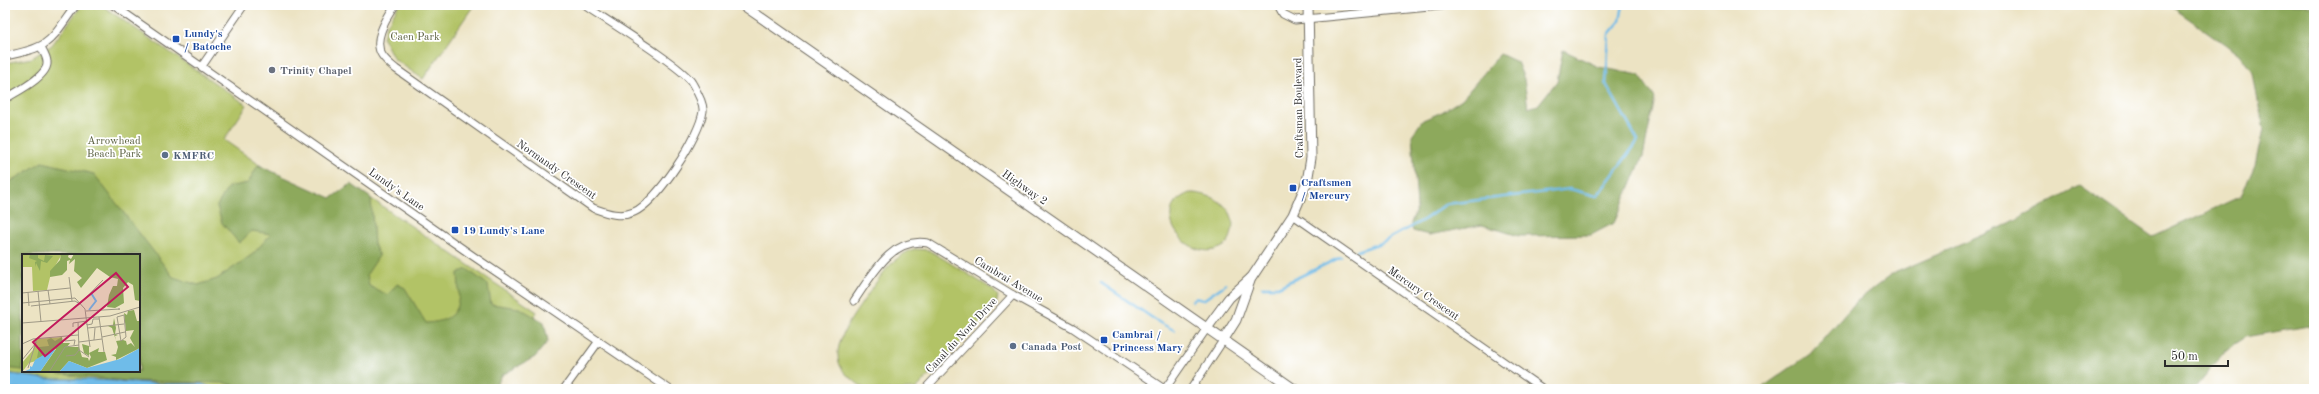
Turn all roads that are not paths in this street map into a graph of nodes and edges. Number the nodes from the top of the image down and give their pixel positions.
1 (76, 5) edge
2 (113, 5) edge
3 (244, 5) edge
4 (394, 5) edge
5 (584, 5) edge
6 (743, 5) edge
7 (1278, 5) edge
8 (1308, 5) edge
9 (1450, 5) edge
10 (1309, 19) junction
11 (41, 46) junction
12 (5, 56) edge
13 (202, 66) junction
14 (5, 99) edge
15 (1293, 215) junction
16 (1252, 277) junction
17 (1013, 295) junction
18 (854, 301) dead end
19 (1207, 328) junction
20 (1224, 339) junction
21 (599, 341) junction
22 (564, 389) edge
23 (669, 389) edge
24 (925, 389) edge
25 (1165, 389) edge
26 (1191, 389) edge
27 (1294, 389) edge
28 (1543, 389) edge

1 - 11 street
2 - 13 street, Lundy's Lane
3 - 13 street
4 - 5 street, Normandy Crescent
6 - 19 main road, Highway 2
7 - 10 street
8 - 10 main road, Craftsman Boulevard
9 - 10 street
10 - 15 main road, Craftsman Boulevard
11 - 12 street
11 - 14 street
13 - 21 street, Lundy's Lane
15 - 16 main road, Craftsman Boulevard
15 - 28 street, Mercury Crescent
16 - 19 main road, Craftsman Boulevard
16 - 20 main road, Craftsman Boulevard
17 - 18 street, Cambrai Avenue
17 - 24 street, Canal du Nord Drive
17 - 25 street, Cambrai Avenue
19 - 20 main road, Highway 2
19 - 25 street
20 - 26 street
20 - 27 main road, Highway 2
21 - 22 street
21 - 23 street, Lundy's Lane

